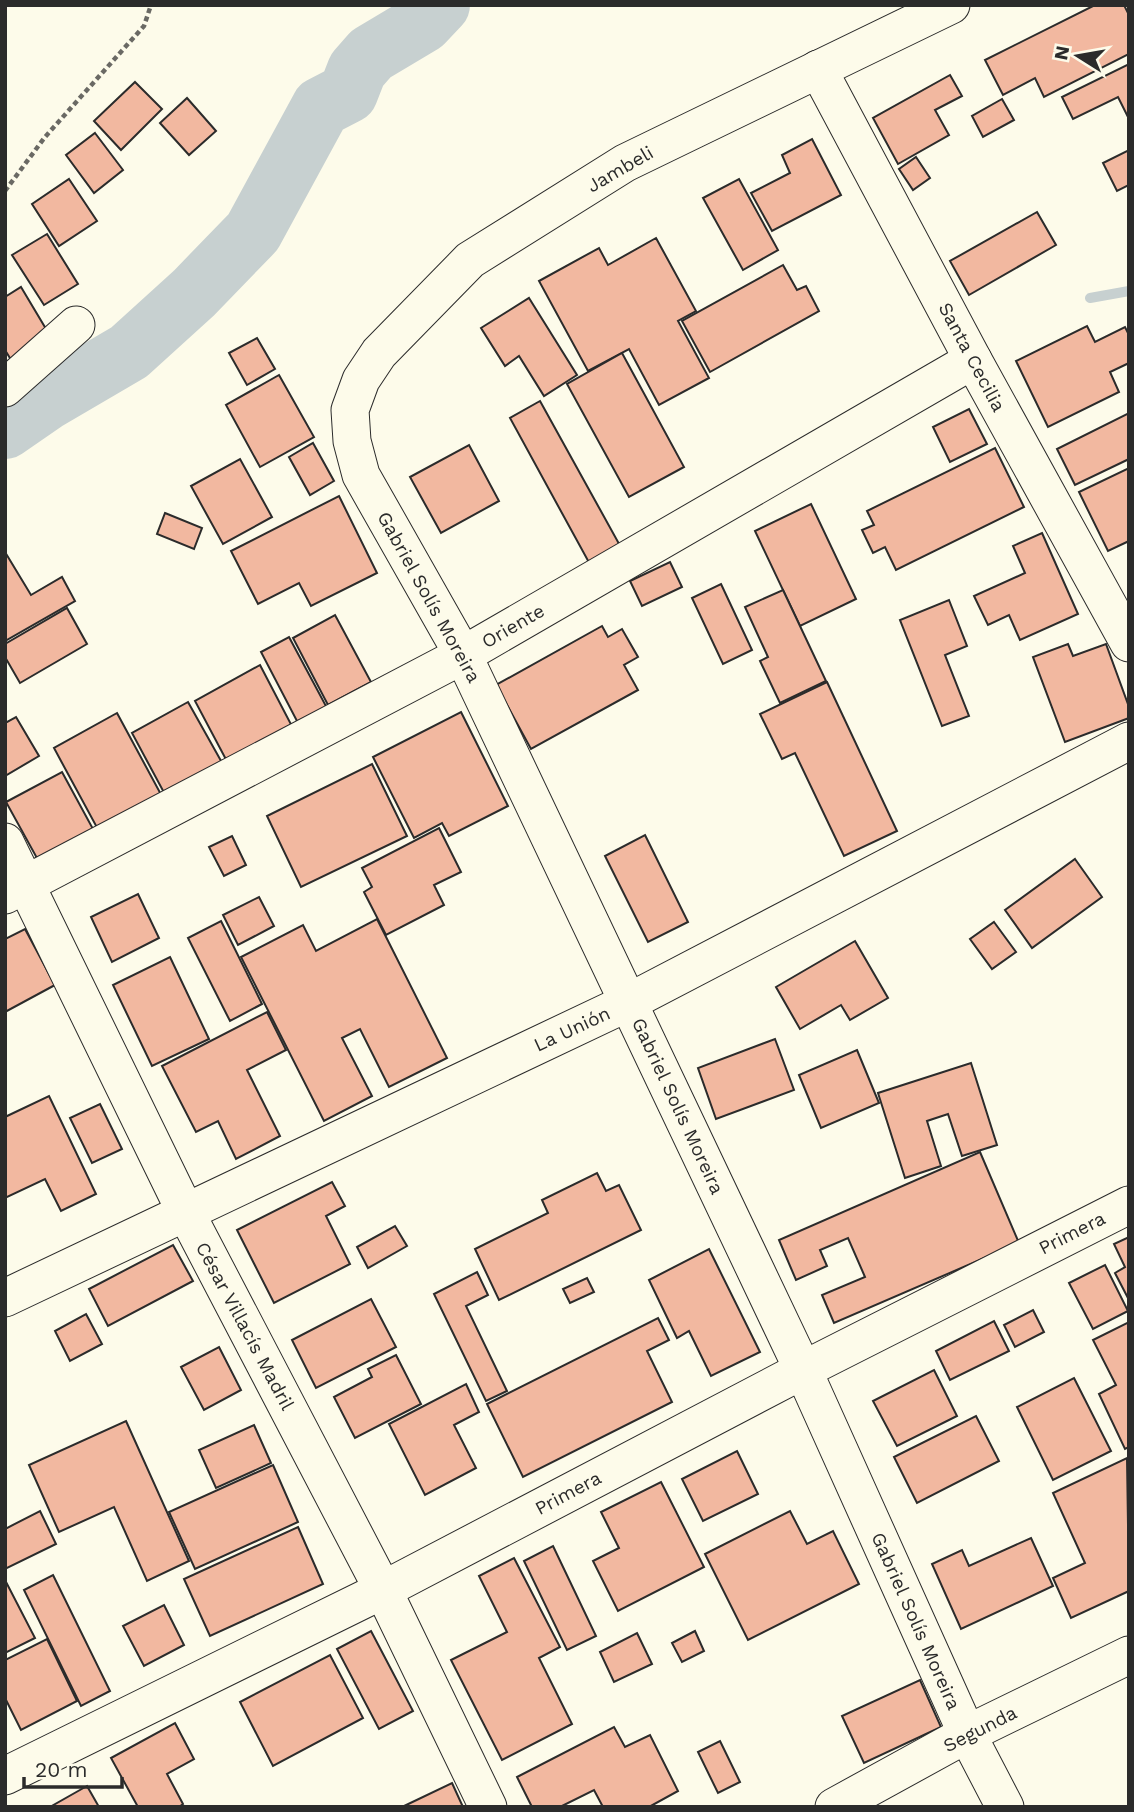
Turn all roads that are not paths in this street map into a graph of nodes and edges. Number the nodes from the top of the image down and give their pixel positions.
1 (951, 5) edge
2 (818, 69) junction
3 (76, 325) dead end
4 (973, 360) junction
5 (5, 388) edge
6 (350, 410) joint
7 (1129, 643) edge
8 (463, 655) junction
9 (1129, 741) edge
10 (5, 842) edge
11 (16, 889) edge
12 (629, 1003) junction
13 (1129, 1205) edge
14 (185, 1211) junction
15 (5, 1298) edge
16 (803, 1370) junction
17 (383, 1590) junction
18 (1129, 1655) edge
19 (967, 1734) junction
20 (5, 1776) edge
21 (488, 1807) edge
22 (834, 1807) edge
23 (1005, 1807) edge

1 - 2 street, Jambeli
2 - 4 street, Santa Cecilia
2 - 6 street, Jambeli
3 - 5 street
4 - 7 street, Santa Cecilia
4 - 8 street, Oriente
6 - 8 street, Gabriel Solís Moreira
8 - 11 street, Oriente
8 - 12 street, Gabriel Solís Moreira
9 - 12 street, La Unión
10 - 11 street, César Villacís Madril
11 - 14 street, César Villacís Madril
12 - 14 street, La Unión
12 - 16 street, Gabriel Solís Moreira
13 - 16 street, Primera
14 - 15 street, La Unión
14 - 17 street, César Villacís Madril
16 - 17 street, Primera
16 - 19 street, Gabriel Solís Moreira
17 - 20 street, Primera
17 - 21 street, César Villacís Madril
18 - 19 street, Segunda
19 - 22 street, Segunda
19 - 23 street, Gabriel Solís Moreira

